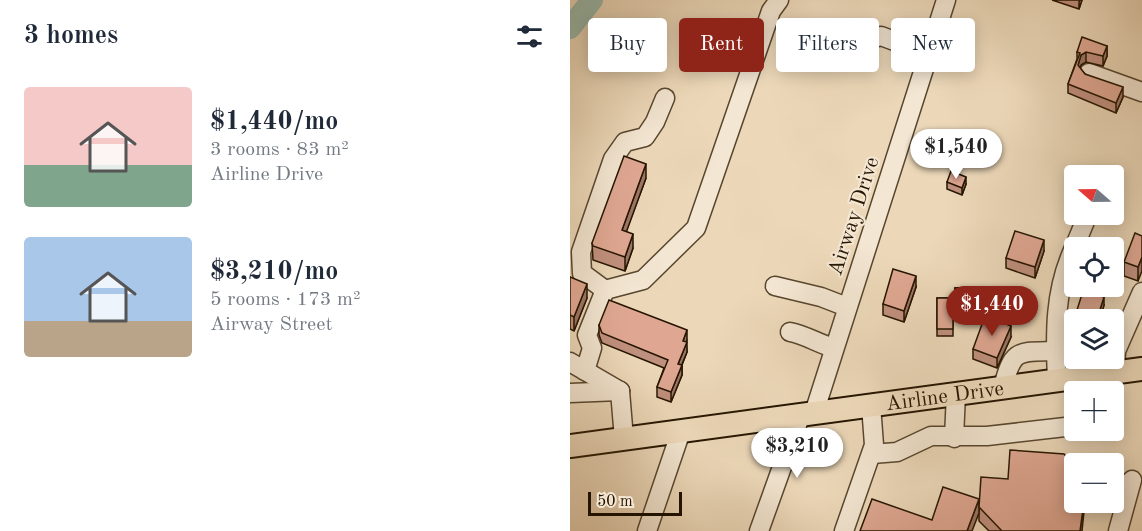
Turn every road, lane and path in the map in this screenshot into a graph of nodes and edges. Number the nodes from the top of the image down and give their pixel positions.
1 (779, 0) edge
2 (946, 0) edge
3 (940, 18) edge
4 (923, 72) edge
5 (1089, 73) edge
6 (1142, 92) edge
7 (665, 98) dead end
8 (1064, 274) edge
9 (775, 286) dead end
10 (605, 290) junction
11 (1142, 292) edge
12 (847, 308) junction
13 (790, 332) dead end
14 (834, 348) junction
15 (1056, 351) junction
16 (578, 367) edge
17 (1142, 369) edge
18 (1115, 373) junction
19 (1057, 380) junction
20 (1064, 381) edge
21 (1091, 381) edge
22 (1003, 387) junction
23 (620, 392) junction
24 (570, 393) edge
25 (956, 393) junction
26 (872, 405) junction
27 (808, 413) junction
28 (1064, 427) edge
29 (681, 431) junction
30 (954, 438) junction
31 (624, 439) junction
32 (570, 446) edge
33 (872, 453) junction
34 (1132, 480) dead end
35 (647, 531) edge
36 (759, 531) edge
37 (844, 531) edge
38 (1118, 531) edge

1 - 10 street
2 - 3 street, Airway Drive
4 - 12 street, Airway Drive
5 - 6 street
7 - 10 street
8 - 15 street
9 - 12 street
10 - 16 street
11 - 18 street
12 - 14 street, Airway Drive
13 - 14 street
14 - 27 street, Airway Drive
15 - 19 street
15 - 22 street
16 - 23 street
17 - 18 main road, Airline Drive
18 - 21 main road, Airline Drive
19 - 20 main road, Airline Drive
19 - 22 main road, Airline Drive
22 - 25 main road, Airline Drive
23 - 24 street
23 - 31 street
25 - 26 main road, Airline Drive
25 - 30 street
26 - 27 main road, Airline Drive
26 - 33 street
27 - 29 main road, Airline Drive
27 - 36 street, Airway Drive
28 - 30 street
29 - 31 main road, Airline Drive
29 - 35 street
30 - 33 street
31 - 32 main road, Airline Drive
33 - 37 street
34 - 38 street

